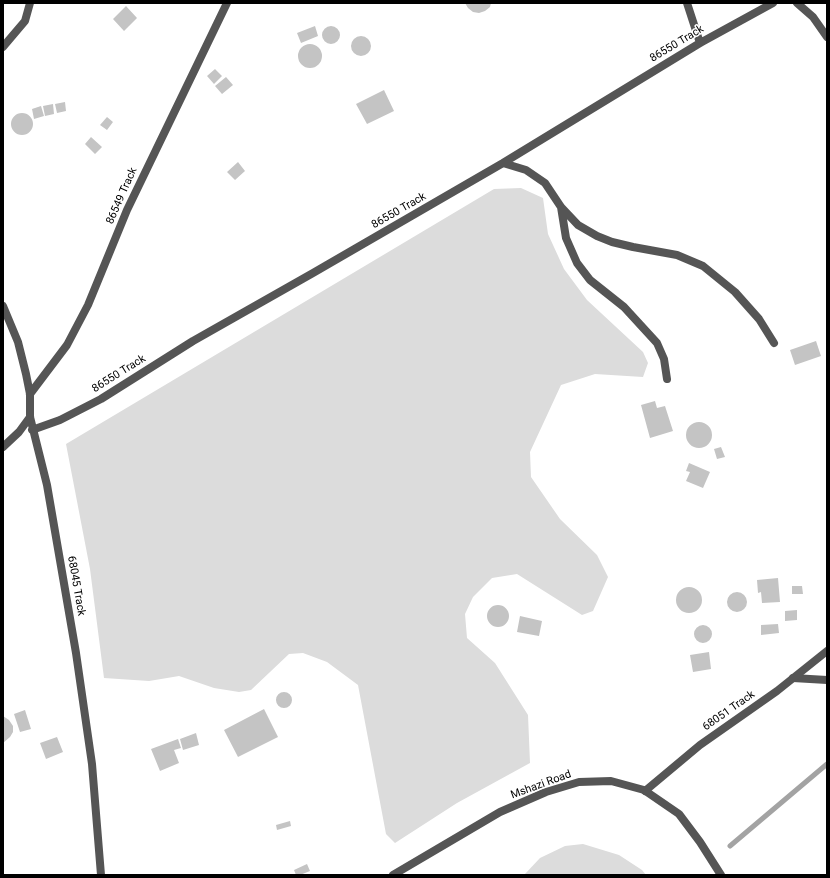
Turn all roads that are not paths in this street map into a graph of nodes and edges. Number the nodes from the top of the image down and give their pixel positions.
1 (30, 3) edge
2 (227, 3) edge
3 (687, 3) edge
4 (773, 3) edge
5 (797, 3) edge
6 (827, 37) edge
7 (700, 43) junction
8 (3, 47) edge
9 (503, 163) junction
10 (561, 207) junction
11 (3, 306) edge
12 (774, 343) dead end
13 (667, 379) dead end
14 (30, 394) junction
15 (30, 417) junction
16 (32, 430) junction
17 (3, 447) edge
18 (827, 651) edge
19 (793, 678) junction
20 (827, 680) edge
21 (645, 791) junction
22 (101, 875) edge
23 (393, 875) edge
24 (721, 875) edge

1 - 8 street
2 - 14 street, 86549 Track
3 - 7 street
4 - 7 street, 86550 Track
5 - 6 street
7 - 9 street, 86550 Track
9 - 10 street
9 - 16 street, 86550 Track
10 - 12 street
10 - 13 street
11 - 14 street, 68045 Track
14 - 15 street, 68045 Track
15 - 16 street, 68045 Track
15 - 17 street
16 - 22 street, 68045 Track
18 - 19 street, 68051 Track
19 - 20 street
19 - 21 street, 68051 Track
21 - 23 street, Mshazi Road
21 - 24 street, Mshazi Road

